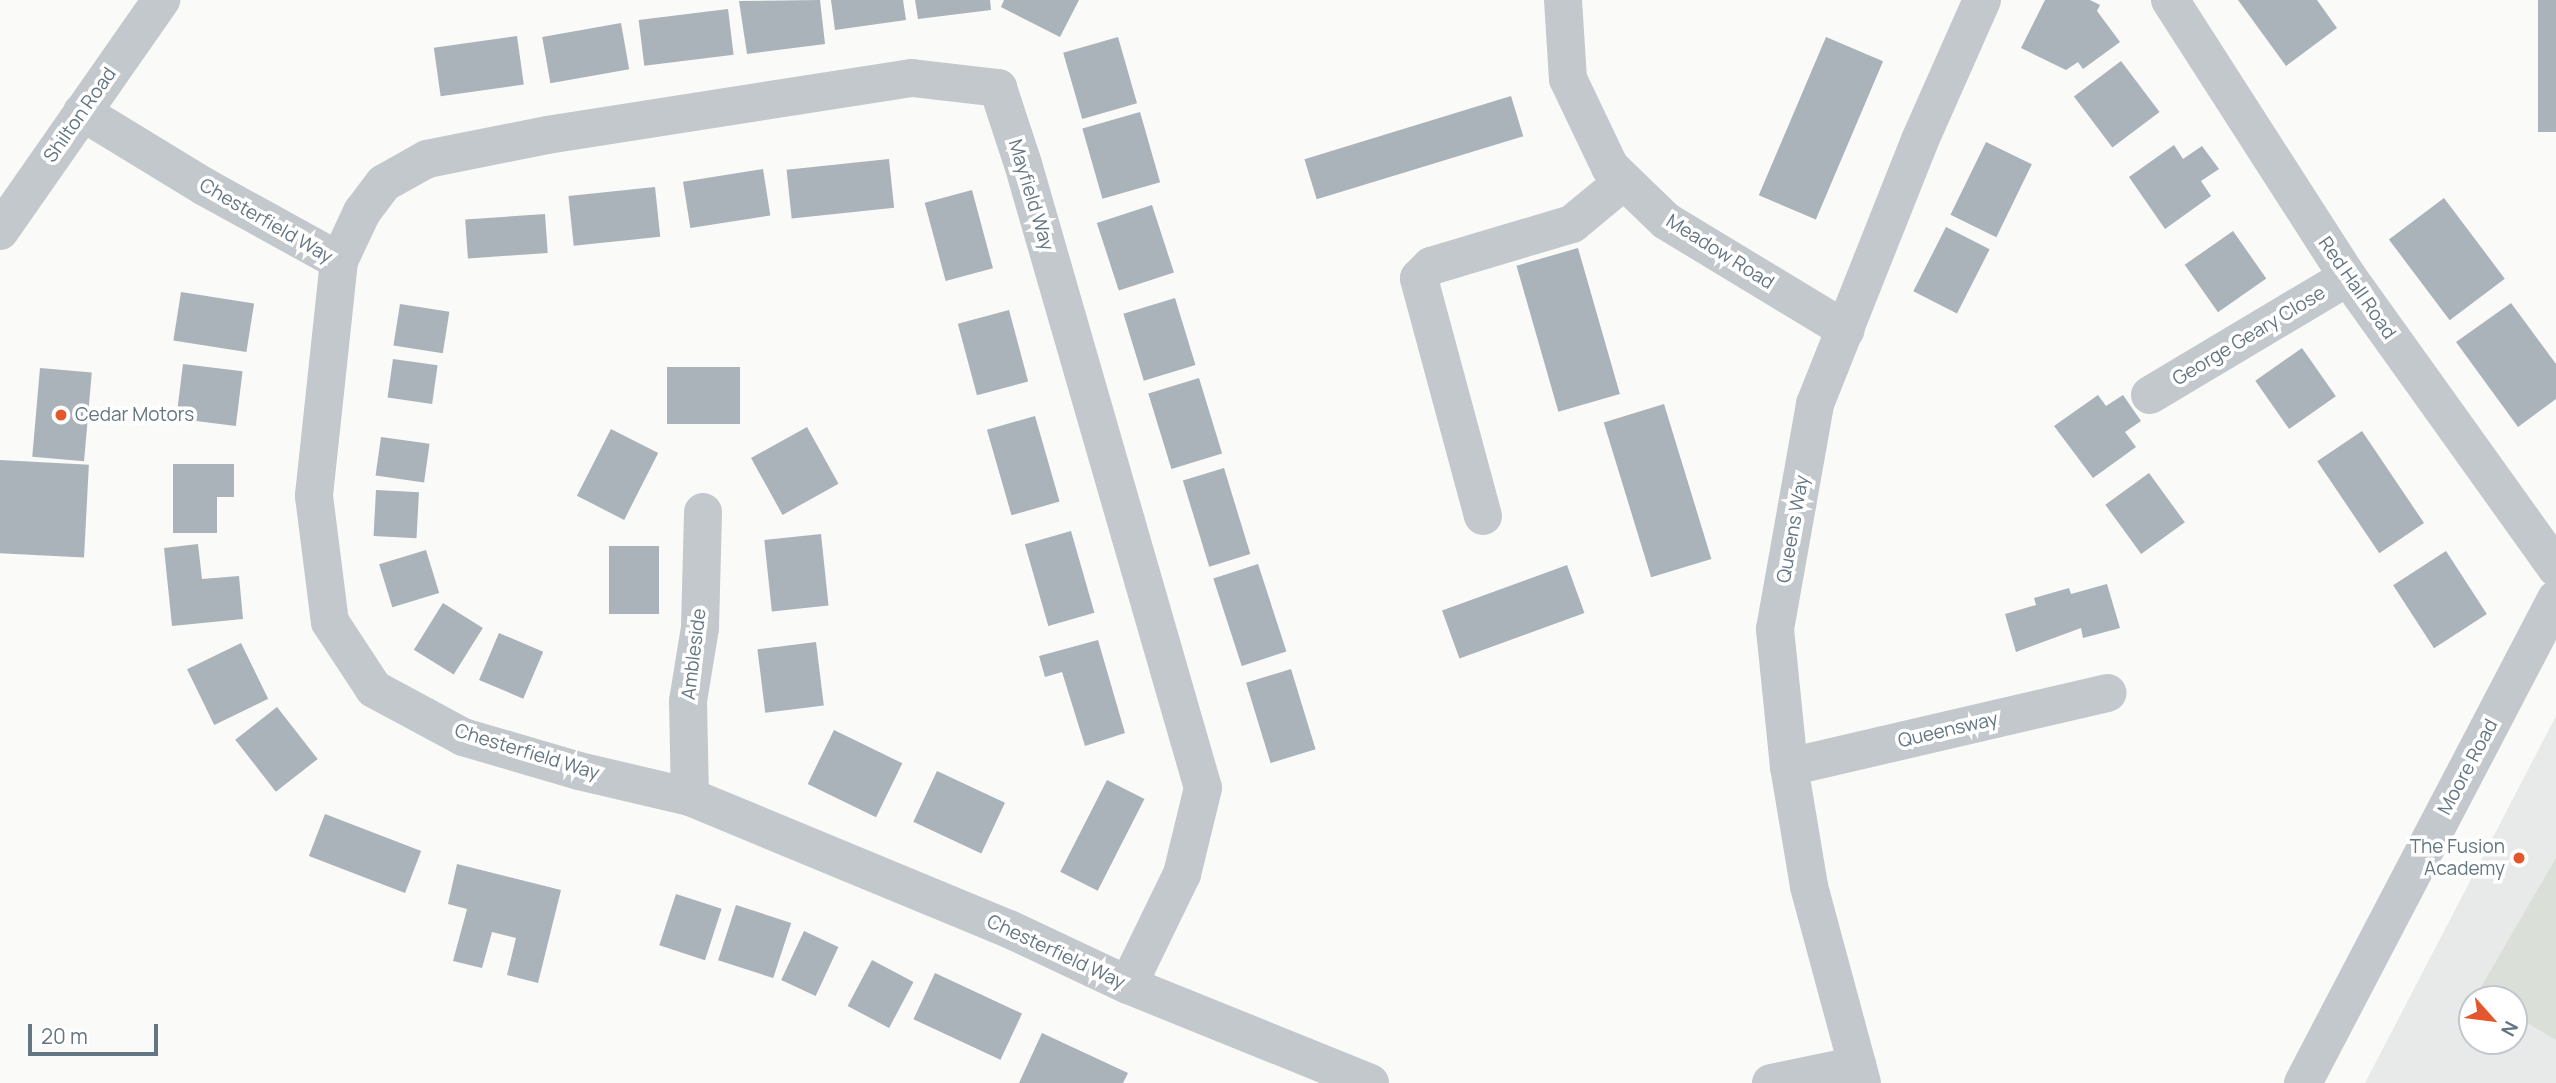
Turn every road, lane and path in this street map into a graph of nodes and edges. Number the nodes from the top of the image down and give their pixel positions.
1 (161, 0) edge
2 (1563, 0) edge
3 (1982, 0) edge
4 (2169, 0) edge
5 (82, 112) junction
6 (1624, 181) junction
7 (0, 231) edge
8 (339, 261) junction
9 (2348, 276) junction
10 (1846, 330) junction
11 (2150, 395) dead end
12 (703, 512) dead end
13 (1483, 516) dead end
14 (2556, 568) edge
15 (2556, 599) edge
16 (2108, 693) dead end
17 (1789, 767) junction
18 (690, 797) junction
19 (1128, 985) junction
20 (1860, 1074) edge
21 (1370, 1083) edge
22 (1771, 1083) edge
23 (2302, 1083) edge

1 - 5 street, Shilton Road
2 - 6 street, Meadow Road
3 - 10 street, Queens Way
4 - 9 street, Red Hall Road
5 - 7 street, Shilton Road
5 - 8 street, Chesterfield Way
6 - 10 street, Meadow Road
6 - 13 street
8 - 18 street, Chesterfield Way
8 - 19 street, Mayfield Way
9 - 11 street, George Geary Close
9 - 14 street, Red Hall Road
10 - 17 street, Queens Way
12 - 18 street, Ambleside
15 - 23 street, Moore Road
16 - 17 street, Queensway
17 - 20 street, Queens Way
18 - 19 street, Chesterfield Way
19 - 21 street, Chesterfield Way
20 - 22 street

